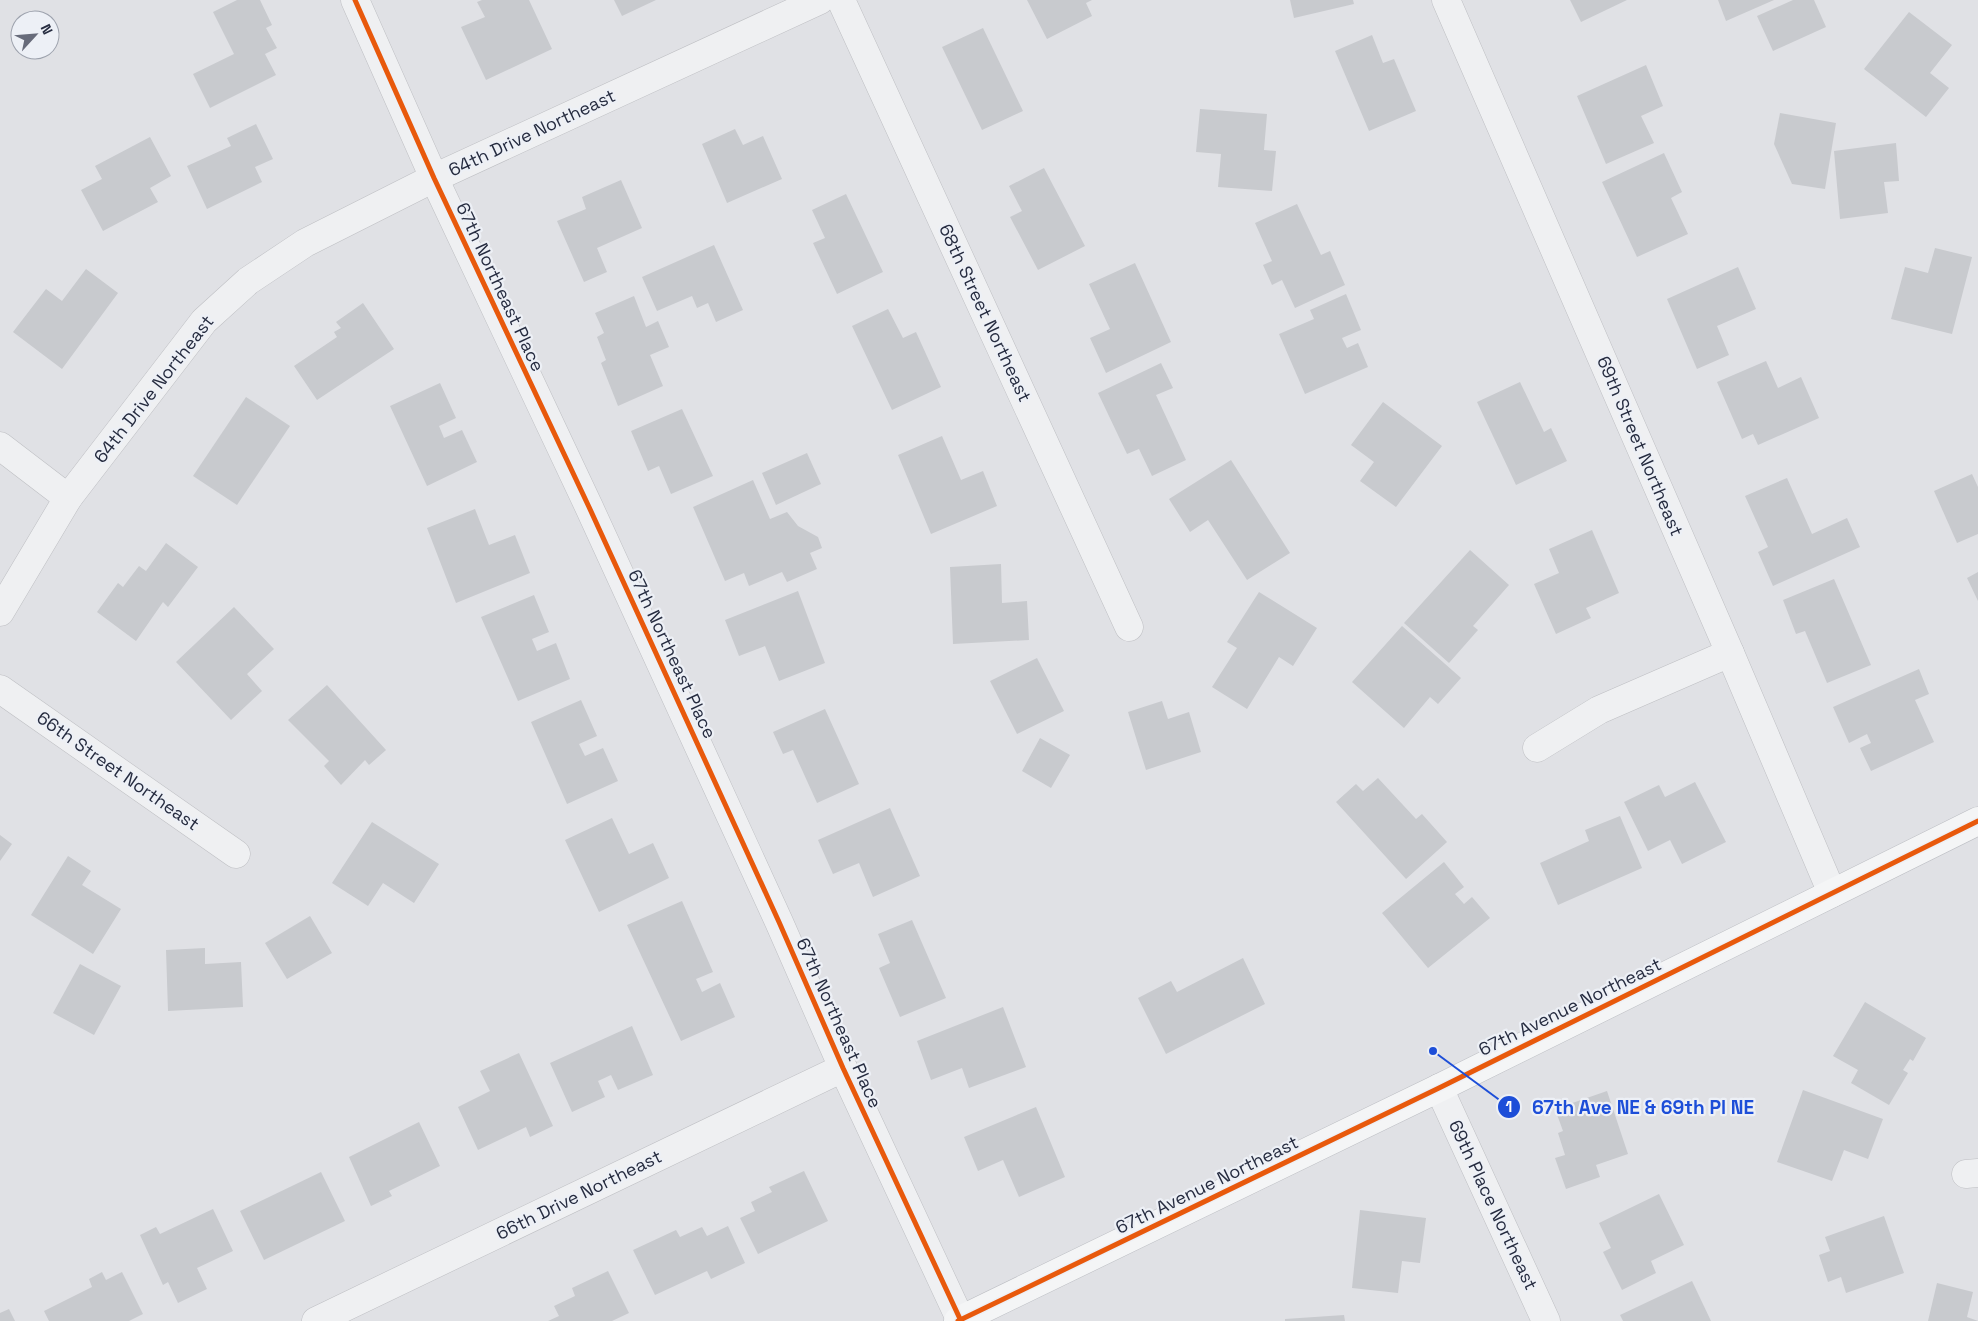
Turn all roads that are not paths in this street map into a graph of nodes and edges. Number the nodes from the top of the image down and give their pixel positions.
1 (354, 0) edge
2 (820, 0) edge
3 (841, 0) edge
4 (1446, 0) edge
5 (434, 178) junction
6 (0, 446) edge
7 (68, 498) junction
8 (0, 612) edge
9 (1129, 627) dead end
10 (1730, 653) junction
11 (0, 689) edge
12 (1537, 748) dead end
13 (1978, 821) edge
14 (236, 854) dead end
15 (1832, 893) junction
16 (843, 1068) junction
17 (1439, 1088) junction
18 (316, 1321) edge
19 (960, 1321) edge
20 (1546, 1321) edge

1 - 5 street, 67th Northeast Place
2 - 5 street, 64th Drive Northeast
3 - 9 street, 68th Street Northeast
4 - 10 street, 69th Street Northeast
5 - 7 street, 64th Drive Northeast
5 - 16 street, 67th Northeast Place
6 - 7 street
7 - 8 street, 64th Drive Northeast
10 - 12 street
10 - 15 street, 69th Street Northeast
11 - 14 street, 66th Street Northeast
13 - 15 main road, 67th Avenue Northeast
15 - 17 main road, 67th Avenue Northeast
16 - 18 street, 66th Drive Northeast
16 - 19 street, 67th Northeast Place
17 - 19 main road, 67th Avenue Northeast
17 - 20 street, 69th Place Northeast

